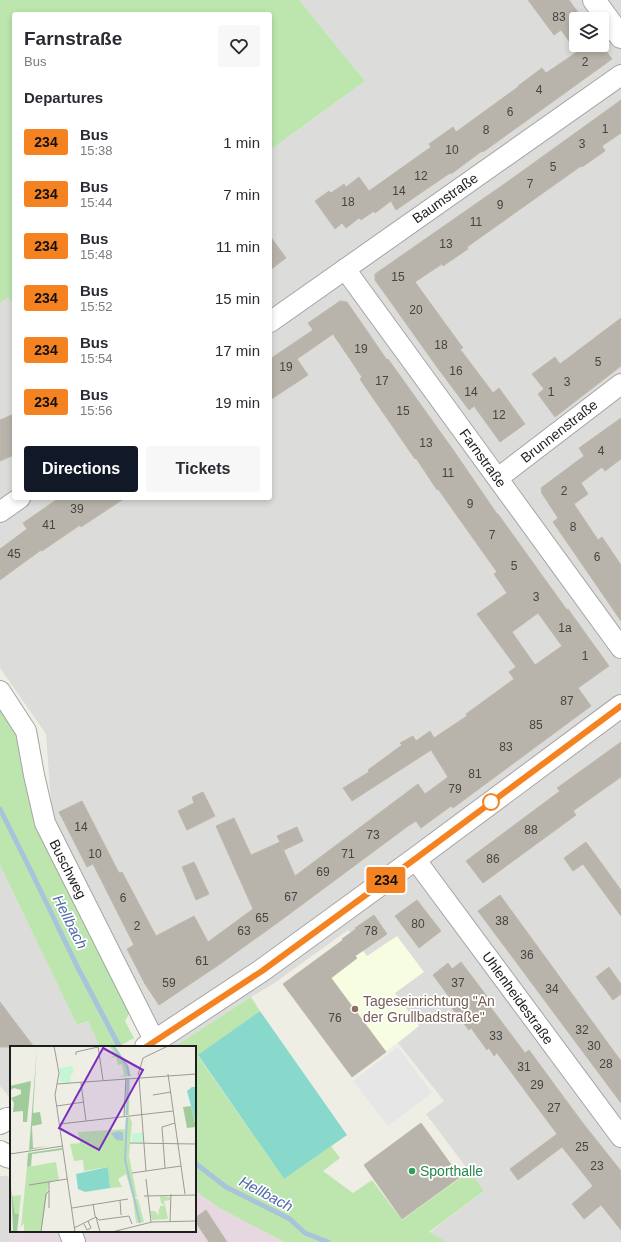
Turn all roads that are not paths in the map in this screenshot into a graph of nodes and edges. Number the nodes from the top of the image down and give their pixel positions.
1 (594, 0) edge
2 (621, 37) edge
3 (621, 75) edge
4 (345, 268) junction
5 (272, 321) edge
6 (621, 384) edge
7 (498, 478) junction
8 (17, 500) edge
9 (0, 512) edge
10 (621, 648) edge
11 (0, 691) edge
12 (621, 706) edge
13 (415, 859) junction
14 (151, 1044) edge
15 (621, 1137) edge
16 (70, 1232) edge
17 (74, 1242) edge

1 - 2 street
3 - 4 street, Baumstraße
4 - 5 street, Baumstraße
4 - 7 street, Farnstraße
6 - 7 street, Brunnenstraße
7 - 10 street, Farnstraße
8 - 9 street
11 - 14 street, Buschweg
12 - 13 street
13 - 14 street
13 - 15 street, Uhlenheidestraße
16 - 17 street

